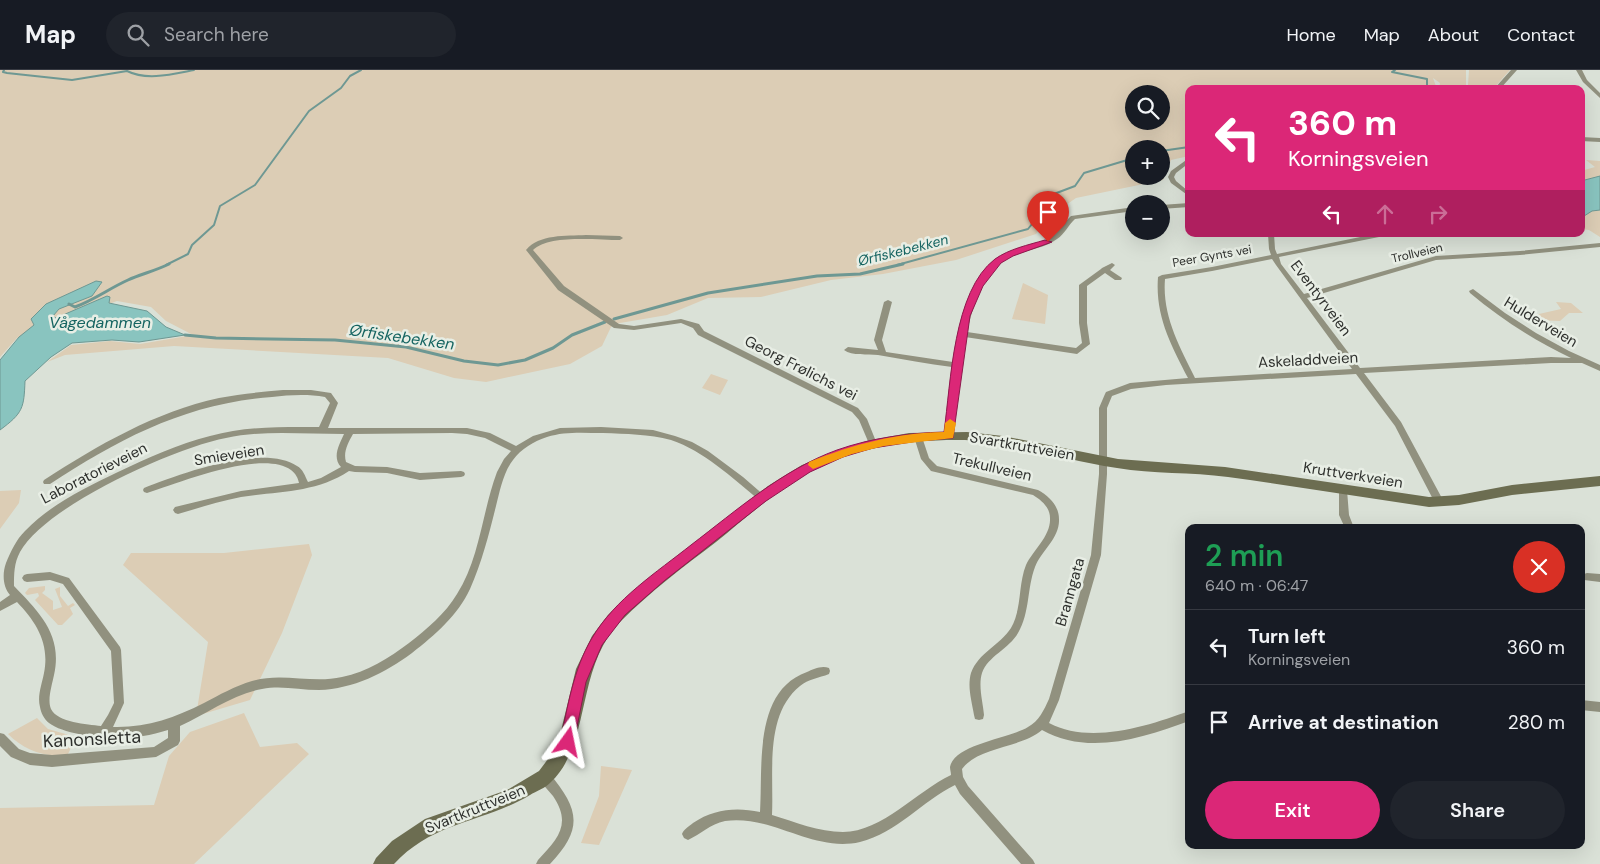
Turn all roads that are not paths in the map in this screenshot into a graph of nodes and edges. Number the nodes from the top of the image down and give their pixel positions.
1 (1514, 70) edge
2 (1580, 70) edge
3 (1501, 85) edge
4 (1600, 96) edge
5 (1585, 139) edge
6 (1600, 140) edge
7 (1185, 163) edge
8 (1185, 190) edge
9 (1185, 205) edge
10 (1170, 206) edge
11 (1125, 210) edge
12 (1271, 237) edge
13 (1369, 237) edge
14 (620, 238) dead end
15 (1600, 245) edge
16 (1274, 256) junction
17 (1118, 278) dead end
18 (1473, 291) dead end
19 (1303, 297) junction
20 (888, 302) dead end
21 (963, 334) junction
22 (848, 350) dead end
23 (882, 352) junction
24 (1580, 361) junction
25 (958, 365) junction
26 (1600, 368) edge
27 (1358, 371) junction
28 (1193, 381) junction
29 (322, 431) junction
30 (350, 431) junction
31 (949, 435) junction
32 (918, 436) junction
33 (873, 444) junction
34 (517, 450) junction
35 (1102, 462) junction
36 (348, 467) junction
37 (461, 474) dead end
38 (1600, 481) edge
39 (47, 482) dead end
40 (305, 486) junction
41 (147, 490) dead end
42 (1343, 490) junction
43 (761, 497) junction
44 (1438, 502) junction
45 (178, 510) dead end
46 (1348, 524) edge
47 (1586, 577) dead end
48 (27, 578) dead end
49 (1600, 578) edge
50 (17, 596) junction
51 (0, 607) edge
52 (825, 671) dead end
53 (1585, 705) edge
54 (1600, 707) edge
55 (978, 715) dead end
56 (1185, 717) edge
57 (174, 724) junction
58 (1041, 724) junction
59 (103, 732) junction
60 (0, 738) edge
61 (544, 777) junction
62 (957, 778) junction
63 (766, 819) junction
64 (688, 834) dead end
65 (382, 864) edge
66 (542, 864) edge
67 (1029, 864) edge

1 - 3 street
2 - 4 street
5 - 6 street
7 - 8 street
9 - 10 street
11 - 21 street
12 - 16 street, Eventyrveien
13 - 16 street, Peer Gynts vei
14 - 33 street, Georg Frølichs vei
15 - 19 street, Trollveien
16 - 19 street, Eventyrveien
16 - 28 street, Peer Gynts vei
17 - 21 street
18 - 24 street, Hulderveien
19 - 27 street, Eventyrveien
20 - 23 street
21 - 25 street
22 - 23 street
23 - 25 street
24 - 26 street, Hulderveien
24 - 27 street, Askeladdveien
25 - 31 street
27 - 28 street, Askeladdveien
27 - 44 street, Eventyrveien
28 - 35 street, Askeladdveien
29 - 30 street, Laboratorieveien
29 - 39 street
29 - 50 street, Laboratorieveien
30 - 34 street, Laboratorieveien
30 - 36 street
31 - 32 street, Svartkruttveien
31 - 35 street, Svartkruttveien
32 - 33 street, Svartkruttveien
32 - 55 street, Trekullveien
33 - 43 street, Svartkruttveien
34 - 43 street, Laboratorieveien
34 - 57 street, Laboratorieveien
35 - 42 street, Kruttverkveien
35 - 58 street, Branngata
36 - 37 street
36 - 40 street
38 - 44 street, Kruttverkveien
40 - 41 street, Smieveien
40 - 45 street
42 - 44 street, Kruttverkveien
42 - 46 street
43 - 61 street, Svartkruttveien
47 - 49 street
48 - 59 street
50 - 51 street
50 - 59 street, Laboratorieveien
52 - 63 street
53 - 54 street
56 - 58 street
57 - 59 street, Laboratorieveien
57 - 60 street, Kanonsletta
58 - 62 street
61 - 65 street, Svartkruttveien
61 - 66 street
62 - 63 street
62 - 67 street
63 - 64 street

